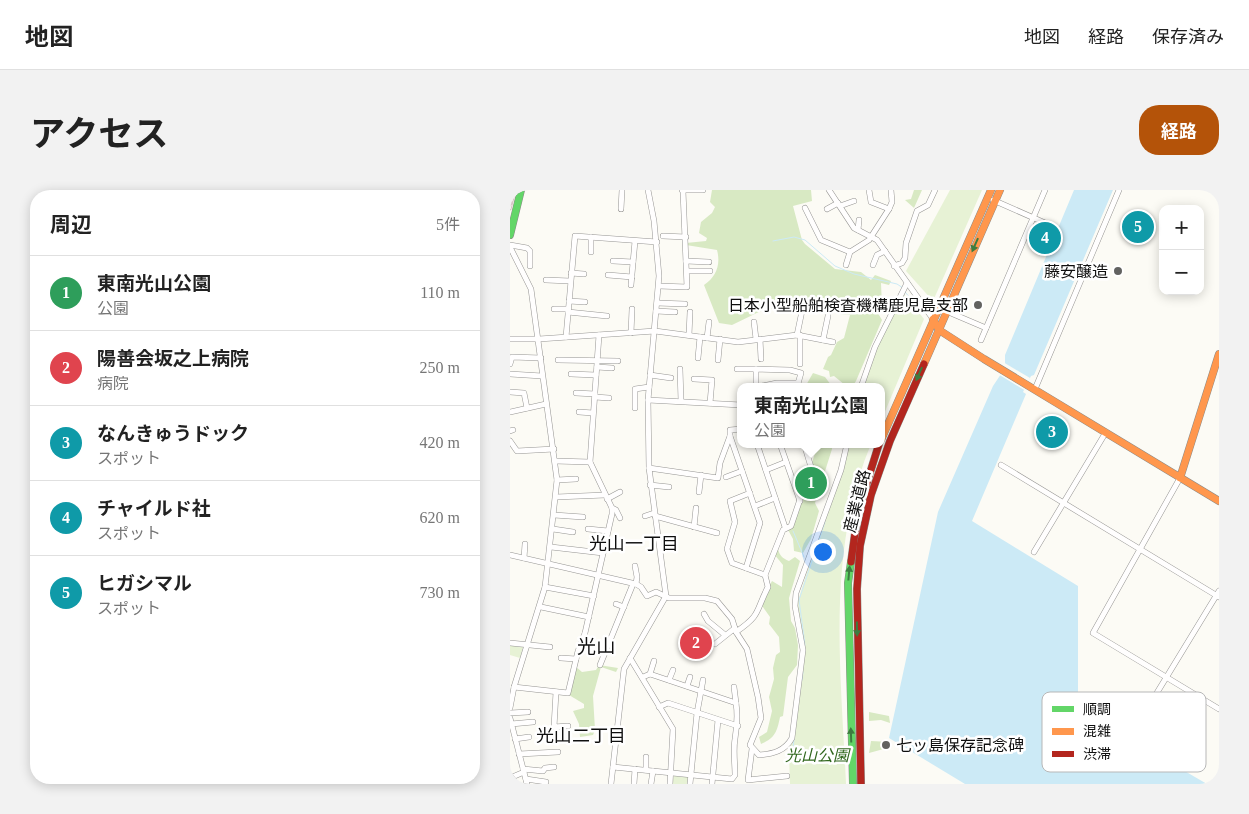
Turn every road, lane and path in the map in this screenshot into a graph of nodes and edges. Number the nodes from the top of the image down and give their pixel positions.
1 (521, 190) edge
2 (622, 190) edge
3 (648, 190) edge
4 (682, 190) edge
5 (699, 190) edge
6 (703, 190) edge
7 (829, 190) edge
8 (869, 190) edge
9 (891, 190) edge
10 (935, 190) edge
11 (991, 190) edge
12 (1000, 190) edge
13 (1045, 190) edge
14 (1119, 190) edge
15 (988, 198) junction
16 (854, 201) dead end
17 (995, 201) junction
18 (839, 205) junction
19 (805, 208) dead end
20 (621, 209) dead end
21 (828, 209) dead end
22 (889, 209) junction
23 (1033, 218) junction
24 (859, 220) dead end
25 (822, 223) dead end
26 (1052, 226) dead end
27 (816, 228) junction
28 (858, 230) junction
29 (510, 236) edge
30 (663, 236) dead end
31 (871, 236) junction
32 (591, 237) junction
33 (686, 237) junction
34 (636, 241) junction
35 (657, 242) junction
36 (510, 246) edge
37 (885, 251) junction
38 (591, 252) dead end
39 (850, 252) junction
40 (613, 261) dead end
41 (686, 261) junction
42 (634, 262) junction
43 (709, 262) dead end
44 (846, 265) dead end
45 (873, 265) dead end
46 (530, 266) dead end
47 (894, 266) junction
48 (687, 271) junction
49 (710, 271) dead end
50 (571, 273) junction
51 (584, 274) dead end
52 (608, 276) dead end
53 (632, 277) junction
54 (546, 280) dead end
55 (570, 282) junction
56 (631, 285) dead end
57 (659, 286) junction
58 (905, 287) junction
59 (569, 301) junction
60 (585, 302) dead end
61 (657, 303) junction
62 (685, 304) dead end
63 (554, 309) dead end
64 (632, 310) dead end
65 (568, 311) junction
66 (656, 311) junction
67 (802, 311) dead end
68 (946, 311) junction
69 (675, 312) dead end
70 (690, 312) dead end
71 (607, 316) dead end
72 (828, 316) dead end
73 (933, 319) junction
74 (709, 322) dead end
75 (754, 322) dead end
76 (986, 328) junction
77 (939, 330) junction
78 (654, 331) junction
79 (631, 333) junction
80 (599, 335) junction
81 (689, 335) junction
82 (798, 335) junction
83 (566, 337) junction
84 (700, 337) junction
85 (510, 338) edge
86 (707, 338) junction
87 (720, 339) junction
88 (758, 339) junction
89 (539, 340) junction
90 (822, 340) junction
91 (981, 340) dead end
92 (833, 342) dead end
93 (1219, 354) edge
94 (541, 358) junction
95 (698, 358) dead end
96 (558, 360) dead end
97 (597, 360) junction
98 (718, 360) dead end
99 (761, 360) dead end
100 (618, 362) dead end
101 (510, 364) edge
102 (800, 364) dead end
103 (597, 367) junction
104 (612, 368) dead end
105 (756, 368) junction
106 (680, 369) dead end
107 (737, 369) dead end
108 (510, 374) edge
109 (571, 374) dead end
110 (596, 374) junction
111 (650, 375) junction
112 (542, 376) junction
113 (671, 378) dead end
114 (694, 379) dead end
115 (756, 383) edge
116 (798, 383) edge
117 (862, 383) edge
118 (649, 387) junction
119 (1033, 388) junction
120 (510, 392) edge
121 (576, 393) dead end
122 (595, 395) junction
123 (609, 398) dead end
124 (648, 400) junction
125 (681, 401) junction
126 (710, 402) junction
127 (546, 404) junction
128 (737, 404) edge
129 (527, 408) junction
130 (635, 408) dead end
131 (510, 412) edge
132 (579, 412) dead end
133 (593, 413) junction
134 (737, 429) edge
135 (885, 431) edge
136 (1106, 432) junction
137 (730, 436) junction
138 (510, 441) edge
139 (554, 448) junction
140 (758, 448) edge
141 (781, 448) edge
142 (805, 448) edge
143 (846, 448) edge
144 (878, 448) edge
145 (556, 462) junction
146 (590, 462) junction
147 (786, 462) junction
148 (1001, 465) dead end
149 (648, 468) junction
150 (766, 470) junction
151 (742, 471) junction
152 (700, 475) junction
153 (726, 477) dead end
154 (1180, 478) junction
155 (576, 479) dead end
156 (557, 480) junction
157 (650, 485) junction
158 (669, 487) dead end
159 (620, 492) dead end
160 (699, 492) dead end
161 (750, 493) junction
162 (556, 497) junction
163 (606, 497) junction
164 (775, 498) junction
165 (800, 501) junction
166 (1219, 501) edge
167 (1064, 503) junction
168 (755, 506) junction
169 (612, 508) junction
170 (696, 508) dead end
171 (554, 515) junction
172 (654, 515) junction
173 (644, 516) dead end
174 (583, 517) dead end
175 (620, 518) dead end
176 (694, 527) junction
177 (785, 527) junction
178 (553, 529) junction
179 (588, 529) dead end
180 (701, 529) junction
181 (608, 531) junction
182 (573, 532) dead end
183 (717, 533) dead end
184 (701, 536) dead end
185 (525, 544) dead end
186 (551, 547) junction
187 (1140, 549) junction
188 (1034, 552) dead end
189 (603, 553) junction
190 (510, 555) edge
191 (524, 558) junction
192 (549, 564) junction
193 (635, 566) dead end
194 (746, 568) junction
195 (598, 574) junction
196 (766, 575) junction
197 (635, 584) junction
198 (545, 588) junction
199 (1218, 595) edge
200 (594, 596) junction
201 (666, 596) junction
202 (616, 604) dead end
203 (624, 607) junction
204 (541, 608) junction
205 (704, 614) dead end
206 (589, 617) junction
207 (735, 630) junction
208 (725, 635) junction
209 (510, 643) edge
210 (715, 644) dead end
211 (528, 646) junction
212 (550, 647) dead end
213 (561, 658) dead end
214 (630, 658) junction
215 (576, 659) junction
216 (654, 660) dead end
217 (600, 665) dead end
218 (673, 670) dead end
219 (650, 674) junction
220 (643, 677) junction
221 (690, 677) dead end
222 (1166, 677) junction
223 (669, 680) junction
224 (703, 680) dead end
225 (687, 686) junction
226 (514, 687) junction
227 (734, 687) dead end
228 (700, 690) junction
229 (556, 692) junction
230 (1157, 692) edge
231 (1192, 692) edge
232 (1206, 700) edge
233 (736, 702) junction
234 (659, 707) junction
235 (510, 708) edge
236 (1219, 708) edge
237 (528, 712) dead end
238 (510, 713) edge
239 (697, 713) junction
240 (718, 720) junction
241 (533, 722) dead end
242 (511, 725) edge
243 (568, 726) dead end
244 (738, 726) junction
245 (529, 737) dead end
246 (515, 739) junction
247 (752, 748) junction
248 (558, 752) dead end
249 (519, 754) junction
250 (646, 757) dead end
251 (554, 767) dead end
252 (613, 767) junction
253 (635, 769) junction
254 (523, 770) junction
255 (646, 770) junction
256 (653, 771) junction
257 (669, 772) junction
258 (691, 775) junction
259 (787, 776) dead end
260 (510, 778) edge
261 (712, 778) junction
262 (731, 781) edge
263 (526, 782) edge
264 (546, 782) dead end
265 (611, 784) edge
266 (634, 784) edge
267 (652, 784) edge
268 (670, 784) edge
269 (690, 784) edge
270 (712, 784) edge
271 (853, 784) edge
272 (862, 784) edge

1 - 29 main road
2 - 20 street
3 - 35 street
4 - 5 street
4 - 33 street
5 - 6 street
7 - 18 street
8 - 22 street
9 - 22 street
10 - 47 street
11 - 15 main road
12 - 17 main road, 産業道路
13 - 23 street
14 - 119 street
15 - 17 street
15 - 73 main road
16 - 18 street
17 - 23 street
17 -> 68 main road, 産業道路
18 - 21 street
18 - 28 street
19 - 27 street
22 - 31 street
23 - 26 street
23 - 76 street
24 - 28 street
25 - 27 street
27 - 39 street
28 - 31 street
30 - 33 street
31 - 37 street
31 - 39 street
32 - 34 street
32 - 38 street
32 - 50 street
33 - 41 street
34 - 35 street
34 - 42 street
35 - 57 street
36 - 46 street
36 - 89 street
37 - 45 street
37 - 47 street
39 - 44 street
40 - 42 street
41 - 43 street
41 - 48 street
42 - 53 street
47 - 58 street
48 - 49 street
48 - 57 street
50 - 51 street
50 - 55 street
52 - 53 street
53 - 56 street
54 - 55 street
55 - 59 street
57 - 61 street
58 - 73 street
58 - 117 street
59 - 60 street
59 - 65 street
61 - 62 street
61 - 66 street
63 - 65 street
64 - 79 street
65 - 71 street
65 - 83 street
66 - 69 street
66 - 78 street
67 - 82 street
68 - 76 street
68 - 77 main road, 産業道路
70 - 81 street
72 - 90 street
73 - 77 main road
73 - 135 main road
74 - 86 street
75 - 88 street
76 - 91 street
77 - 119 main road
77 -> 272 main road, 産業道路
78 - 79 street
78 - 81 street
78 - 111 street
79 - 80 street
80 - 83 street
80 - 97 street
81 - 84 street
82 - 88 street
82 - 90 street
82 - 102 street
83 - 89 street
84 - 86 street
84 - 95 street
85 - 89 street
86 - 87 street
87 - 88 street
87 - 98 street
88 - 99 street
89 - 94 street
90 - 92 street
93 - 154 main road
94 - 101 street
94 - 112 street
96 - 97 street
97 - 100 street
97 - 103 street
103 - 104 street
103 - 110 street
105 - 107 street
105 - 115 street
105 - 116 street
106 - 125 street
108 - 112 street
109 - 110 street
110 - 122 street
111 - 113 street
111 - 118 street
112 - 127 street
114 - 126 street
118 - 124 street
118 - 130 street
119 - 136 main road
120 - 129 street
121 - 122 street
122 - 123 street
122 - 133 street
124 - 125 street
124 - 149 street
125 - 126 street
126 - 128 street
127 - 129 street
127 - 139 street
129 - 131 street
132 - 133 street
133 - 146 street
134 - 137 street
136 - 154 main road
136 - 167 street
137 - 151 street
137 - 152 street
138 - 139 street
139 - 145 street
140 - 150 street
141 - 147 street
142 - 165 street
143 - 247 street
271 -> 144 main road, 産業道路
145 - 146 street
145 - 156 street
146 - 163 street
147 - 150 street
147 - 165 street
148 - 167 street
149 - 152 street
149 - 157 street
150 - 164 street
151 - 153 street
151 - 161 street
152 - 160 street
154 - 166 main road
154 - 187 street
155 - 156 street
156 - 162 street
157 - 158 street
157 - 172 street
159 - 163 street
161 - 168 street
161 - 194 street
162 - 163 street
162 - 171 street
163 - 169 street
164 - 168 street
164 - 177 street
165 - 177 street
167 - 187 street
167 - 188 street
168 - 194 street
169 - 175 street
169 - 181 street
170 - 176 street
171 - 174 street
171 - 178 street
172 - 173 street
172 - 176 street
172 - 201 street
176 - 180 street
177 - 196 street
178 - 182 street
178 - 186 street
179 - 181 street
180 - 183 street
180 - 184 street
181 - 189 street
185 - 191 street
186 - 189 street
186 - 192 street
187 - 199 street
187 - 222 street
189 - 195 street
190 - 191 street
191 - 192 street
192 - 195 street
192 - 198 street
193 - 197 street
194 - 196 street
195 - 197 street
195 - 200 street
196 - 207 street
197 - 201 street
197 - 203 street
198 - 200 street
198 - 204 street
199 - 222 street
200 - 206 street
201 - 207 street
201 - 214 street
202 - 203 street
203 - 217 street
204 - 206 street
204 - 211 street
205 - 208 street
206 - 215 street
207 - 208 street
207 - 247 street
208 - 210 street
209 - 211 street
211 - 212 street
211 - 226 street
213 - 215 street
214 - 220 street
214 - 252 street
215 - 229 street
216 - 219 street
218 - 223 street
219 - 220 street
219 - 223 street
220 - 234 street
221 - 225 street
222 - 230 street
222 - 231 street
223 - 225 street
224 - 228 street
225 - 228 street
226 - 229 street
226 - 235 street
227 - 233 street
228 - 233 street
228 - 239 street
229 - 243 street
232 - 236 street
233 - 244 street
234 - 239 street
234 - 257 street
237 - 238 street
239 - 240 street
239 - 258 street
240 - 244 street
240 - 261 street
241 - 242 street
242 - 246 street
244 - 262 street
245 - 246 street
246 - 249 street
247 - 259 street
248 - 249 street
249 - 254 street
250 - 255 street
251 - 254 street
252 - 253 street
252 - 265 street
253 - 255 street
253 - 266 street
254 - 260 street
254 - 263 street
255 - 256 street
256 - 257 street
256 - 267 street
257 - 258 street
257 - 268 street
258 - 261 street
258 - 269 street
261 - 262 street
261 - 270 street
263 - 264 street

